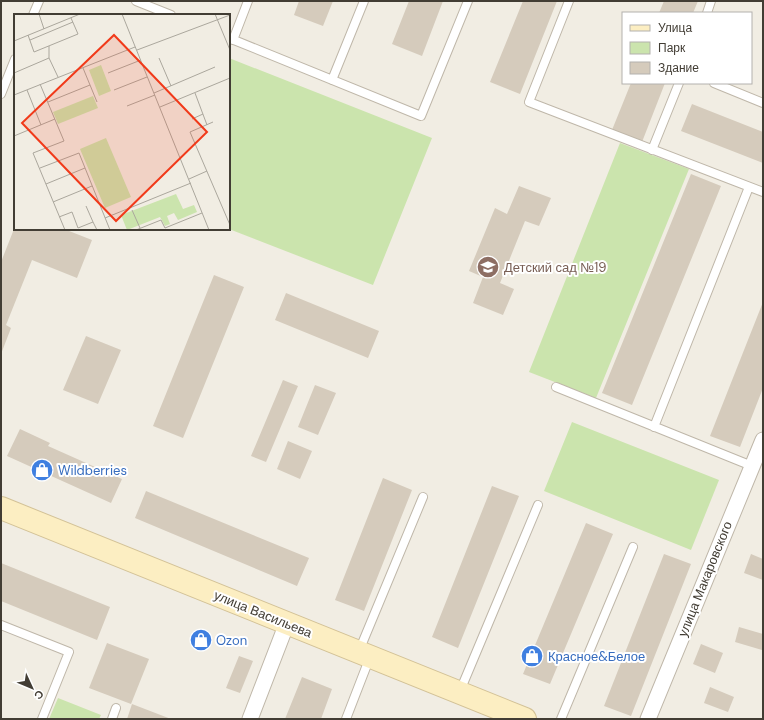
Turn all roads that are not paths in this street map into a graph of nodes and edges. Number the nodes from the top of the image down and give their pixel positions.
1 (39, 1) edge
2 (136, 1) edge
3 (248, 1) edge
4 (364, 1) edge
5 (468, 1) edge
6 (570, 1) edge
7 (711, 1) edge
8 (707, 12) edge
9 (33, 14) edge
10 (168, 14) edge
11 (231, 39) edge
12 (14, 62) edge
13 (332, 80) junction
14 (679, 84) edge
15 (716, 84) edge
16 (1, 94) edge
17 (763, 103) edge
18 (652, 150) junction
19 (749, 187) junction
20 (763, 192) edge
21 (556, 388) dead end
22 (654, 427) junction
23 (763, 440) edge
24 (752, 466) junction
25 (423, 497) dead end
26 (538, 506) dead end
27 (1, 508) edge
28 (633, 547) dead end
29 (287, 623) junction
30 (1, 625) edge
31 (364, 654) junction
32 (460, 693) junction
33 (116, 708) dead end
34 (42, 719) edge
35 (112, 719) edge
36 (250, 719) edge
37 (346, 719) edge
38 (525, 719) edge
39 (561, 719) edge
40 (648, 719) edge

1 - 9 lane
2 - 10 lane
3 - 11 lane
4 - 13 lane
5 - 13 lane
6 - 18 lane
7 - 8 lane
11 - 13 lane
12 - 16 lane
14 - 18 lane
15 - 17 lane
18 - 19 lane
19 - 20 lane
19 - 22 lane
21 - 22 lane
22 - 24 lane
23 - 24 street, улица Макаровского
24 - 40 street, улица Макаровского
25 - 31 lane
26 - 32 lane
27 - 29 street, улица Васильева
28 - 39 lane
29 - 31 street, улица Васильева
29 - 36 street
30 - 34 lane
31 - 32 street, улица Васильева
31 - 37 lane
32 - 38 street, улица Васильева
33 - 35 lane

